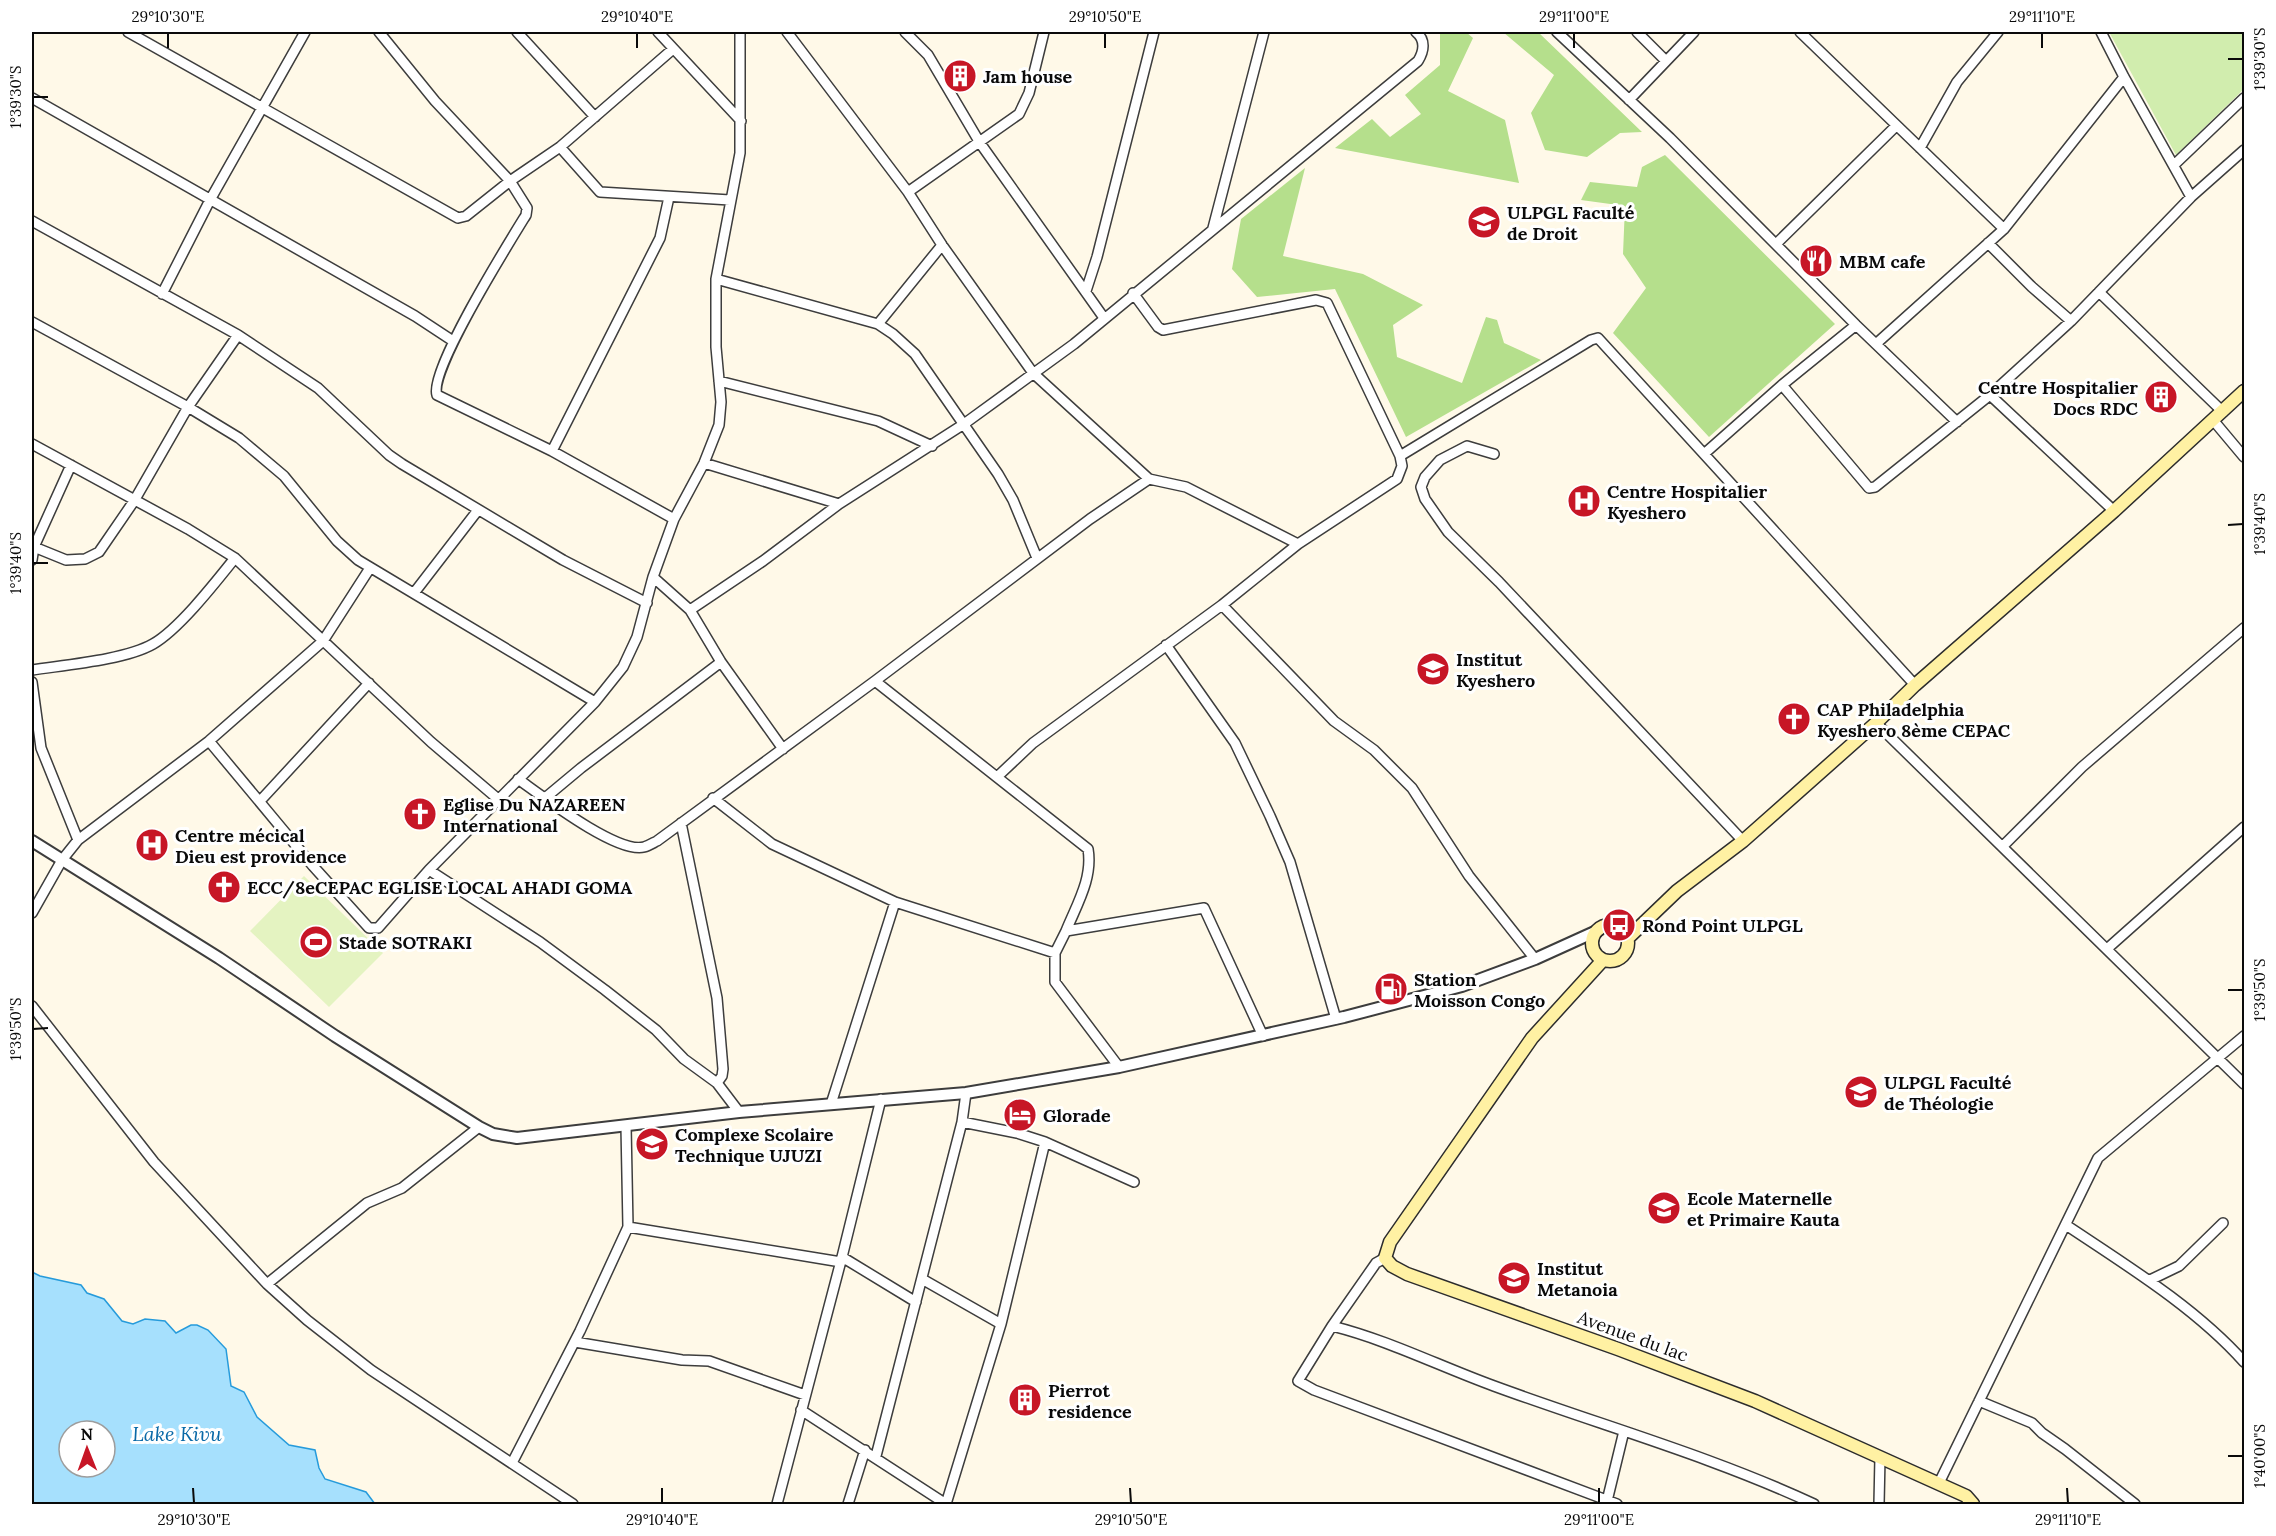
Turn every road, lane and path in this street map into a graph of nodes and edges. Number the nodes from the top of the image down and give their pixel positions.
1 (128, 32) edge
2 (305, 32) edge
3 (379, 32) edge
4 (517, 32) edge
5 (658, 32) edge
6 (740, 32) edge
7 (788, 32) edge
8 (905, 32) edge
9 (1044, 32) edge
10 (1154, 32) edge
11 (1264, 32) edge
12 (1416, 32) edge
13 (1557, 32) edge
14 (1637, 32) edge
15 (1695, 32) edge
16 (1800, 32) edge
17 (1998, 32) edge
18 (2101, 32) edge
19 (673, 49) junction
20 (1666, 61) junction
21 (2124, 77) junction
22 (2244, 98) edge
23 (32, 99) edge
24 (1629, 100) junction
25 (261, 107) junction
26 (595, 117) junction
27 (741, 121) junction
28 (1896, 126) junction
29 (980, 142) junction
30 (560, 147) junction
31 (1920, 148) junction
32 (2244, 150) edge
33 (2174, 165) junction
34 (510, 181) junction
35 (908, 192) junction
36 (2192, 196) junction
37 (669, 197) junction
38 (210, 200) junction
39 (730, 200) junction
40 (32, 221) edge
41 (1213, 228) junction
42 (2004, 229) junction
43 (1988, 243) junction
44 (1776, 244) junction
45 (942, 245) junction
46 (716, 279) junction
47 (1086, 291) junction
48 (2099, 292) junction
49 (1133, 293) junction
50 (162, 294) junction
51 (1104, 318) junction
52 (2071, 321) junction
53 (32, 322) edge
54 (878, 324) junction
55 (1856, 325) junction
56 (238, 335) junction
57 (453, 342) junction
58 (1877, 343) junction
59 (1033, 373) junction
60 (719, 381) junction
61 (1782, 385) junction
62 (2244, 391) edge
63 (1990, 395) junction
64 (188, 407) junction
65 (2218, 416) junction
66 (1957, 422) junction
67 (964, 424) junction
68 (32, 444) edge
69 (932, 446) junction
70 (552, 451) junction
71 (1494, 454) dead end
72 (1704, 454) junction
73 (1400, 456) junction
74 (2244, 457) edge
75 (704, 464) junction
76 (71, 465) junction
77 (1149, 479) junction
78 (134, 501) junction
79 (839, 504) junction
80 (478, 510) junction
81 (2114, 511) junction
82 (674, 519) junction
83 (1298, 544) junction
84 (34, 547) junction
85 (235, 558) junction
86 (1037, 558) junction
87 (32, 560) edge
88 (370, 568) junction
89 (653, 577) junction
90 (414, 593) junction
91 (647, 603) junction
92 (1222, 605) junction
93 (690, 610) junction
94 (2244, 628) edge
95 (323, 641) junction
96 (1166, 645) junction
97 (722, 662) junction
98 (32, 670) edge
99 (875, 681) junction
100 (32, 682) edge
101 (369, 683) junction
102 (1915, 685) junction
103 (595, 702) junction
104 (1876, 723) junction
105 (209, 741) junction
106 (783, 749) junction
107 (997, 777) junction
108 (518, 779) junction
109 (545, 798) junction
110 (713, 798) junction
111 (498, 799) junction
112 (260, 801) junction
113 (681, 823) junction
114 (2244, 827) edge
115 (78, 840) junction
116 (1743, 841) junction
117 (32, 842) edge
118 (2003, 846) junction
119 (62, 860) junction
120 (429, 870) junction
121 (895, 902) junction
122 (32, 913) edge
123 (1599, 930) junction
124 (1066, 931) junction
125 (1628, 938) junction
126 (2108, 948) junction
127 (1055, 953) junction
128 (1535, 959) junction
129 (1603, 960) junction
130 (32, 1006) edge
131 (1336, 1019) junction
132 (1263, 1036) junction
133 (2244, 1036) edge
134 (2219, 1058) junction
135 (1119, 1067) junction
136 (717, 1083) junction
137 (2244, 1084) edge
138 (966, 1093) junction
139 (881, 1100) junction
140 (831, 1104) junction
141 (739, 1112) junction
142 (962, 1122) junction
143 (626, 1126) junction
144 (479, 1127) junction
145 (1045, 1142) junction
146 (1134, 1182) dead end
147 (2223, 1223) dead end
148 (2066, 1225) junction
149 (628, 1227) junction
150 (1385, 1258) junction
151 (842, 1260) junction
152 (922, 1279) junction
153 (2150, 1280) junction
154 (267, 1284) junction
155 (916, 1302) junction
156 (1001, 1324) junction
157 (1332, 1326) junction
158 (575, 1342) junction
159 (2244, 1362) edge
160 (805, 1395) junction
161 (1979, 1401) junction
162 (801, 1410) junction
163 (1624, 1431) junction
164 (865, 1450) junction
165 (876, 1456) junction
166 (1880, 1457) junction
167 (512, 1463) junction
168 (1939, 1483) junction
169 (1612, 1503) edge
170 (573, 1504) edge
171 (777, 1504) edge
172 (848, 1504) edge
173 (1814, 1504) edge
174 (1879, 1504) edge
175 (1973, 1504) edge
176 (2135, 1504) edge

1 - 25 street
2 - 25 street
3 - 34 street
4 - 26 street
5 - 19 street
6 - 27 street
7 - 35 street
8 - 29 street
9 - 29 street
10 - 47 street
11 - 41 street
12 - 41 street
13 - 24 street
14 - 20 street
15 - 20 street
16 - 28 street
17 - 31 street
18 - 21 street
19 - 26 street
19 - 27 street
20 - 24 street
21 - 33 street
21 - 42 street
22 - 33 street
23 - 38 street
24 - 44 street
25 - 34 street
25 - 38 street
26 - 30 street
27 - 39 street
28 - 31 street
28 - 44 street
29 - 35 street
29 - 47 street
30 - 34 street
30 - 37 street
31 - 42 street
32 - 36 street
33 - 36 street
34 - 57 street
35 - 45 street
36 - 48 street
37 - 39 street
37 - 70 street
38 - 50 street
38 - 57 street
39 - 46 street
40 - 50 street
41 - 49 street
42 - 43 street
43 - 52 street
43 - 58 street
44 - 55 street
45 - 54 street
45 - 59 street
46 - 54 street
46 - 60 street
47 - 51 street
48 - 52 street
48 - 65 street
49 - 51 street
49 - 73 street
50 - 56 street
51 - 59 street
52 - 63 street
53 - 64 street
54 - 67 street
55 - 58 street
55 - 61 street
56 - 64 street
56 - 80 street
57 - 70 street
58 - 66 street
59 - 67 street
59 - 77 street
60 - 69 street
60 - 75 street
61 - 66 street
61 - 72 street
62 - 65 main road
63 - 66 street
63 - 81 street
64 - 78 street
64 - 88 street
65 - 74 street
65 - 81 main road
67 - 69 street
67 - 86 street
68 - 76 street
69 - 79 street
70 - 82 street
71 - 116 street
72 - 73 street
72 - 102 street
73 - 83 street
75 - 79 street
75 - 82 street
76 - 78 street
76 - 84 street
77 - 83 street
77 - 86 street
78 - 84 street
78 - 85 street
79 - 93 street
80 - 90 street
80 - 91 street
81 - 102 main road
82 - 89 street
83 - 92 street
84 - 87 street
85 - 95 street
85 - 98 street
86 - 99 street
88 - 90 street
88 - 95 street
89 - 91 street
89 - 93 street
90 - 103 street
91 - 103 street
92 - 96 street
92 - 128 street
93 - 97 street
94 - 118 street
95 - 101 street
95 - 105 street
96 - 107 street
96 - 131 street
97 - 106 street
97 - 109 street
99 - 106 street
99 - 107 street
100 - 115 street
101 - 111 street
101 - 112 street
102 - 104 main road
103 - 108 street
104 - 116 main road
104 - 118 street
105 - 112 street
105 - 115 street
106 - 110 street
107 - 124 street
108 - 109 street
108 - 111 street
109 - 113 street
110 - 113 street
110 - 121 street
111 - 120 street
112 - 120 street
113 - 136 street
114 - 126 street
115 - 119 street
116 - 125 main road
117 - 119 street
118 - 126 street
119 - 122 street
119 - 144 street
120 - 136 street
121 - 127 street
121 - 140 street
123 - 125 main road
123 - 128 street
123 - 129 main road
124 - 127 street
124 - 132 street
125 - 129 main road
126 - 134 street
127 - 135 street
128 - 131 street
129 - 150 main road
130 - 154 street
131 - 132 street
132 - 135 street
133 - 134 street
134 - 137 street
134 - 148 street
135 - 138 street
136 - 141 street
138 - 139 street
138 - 142 street
139 - 140 street
139 - 151 street
140 - 141 street
141 - 143 street
142 - 145 street
142 - 152 street
143 - 144 street
143 - 149 street
144 - 154 street
145 - 146 street
145 - 156 street
147 - 153 street
148 - 153 street
148 - 161 street
149 - 151 street
149 - 158 street
150 - 157 street
150 - 166 main road, Avenue du lac
151 - 155 street
151 - 160 street
152 - 155 street
152 - 156 street
153 - 159 street
154 - 167 street
155 - 165 street
156 - 165 street
157 - 163 street
157 - 169 street
158 - 160 street
158 - 167 street
160 - 162 street
161 - 168 street
161 - 176 street
162 - 164 street
162 - 171 street
163 - 169 street
163 - 173 street
164 - 165 street
164 - 172 street
166 - 168 main road, Avenue du lac
166 - 174 street
167 - 170 street
168 - 175 main road, Avenue du lac

